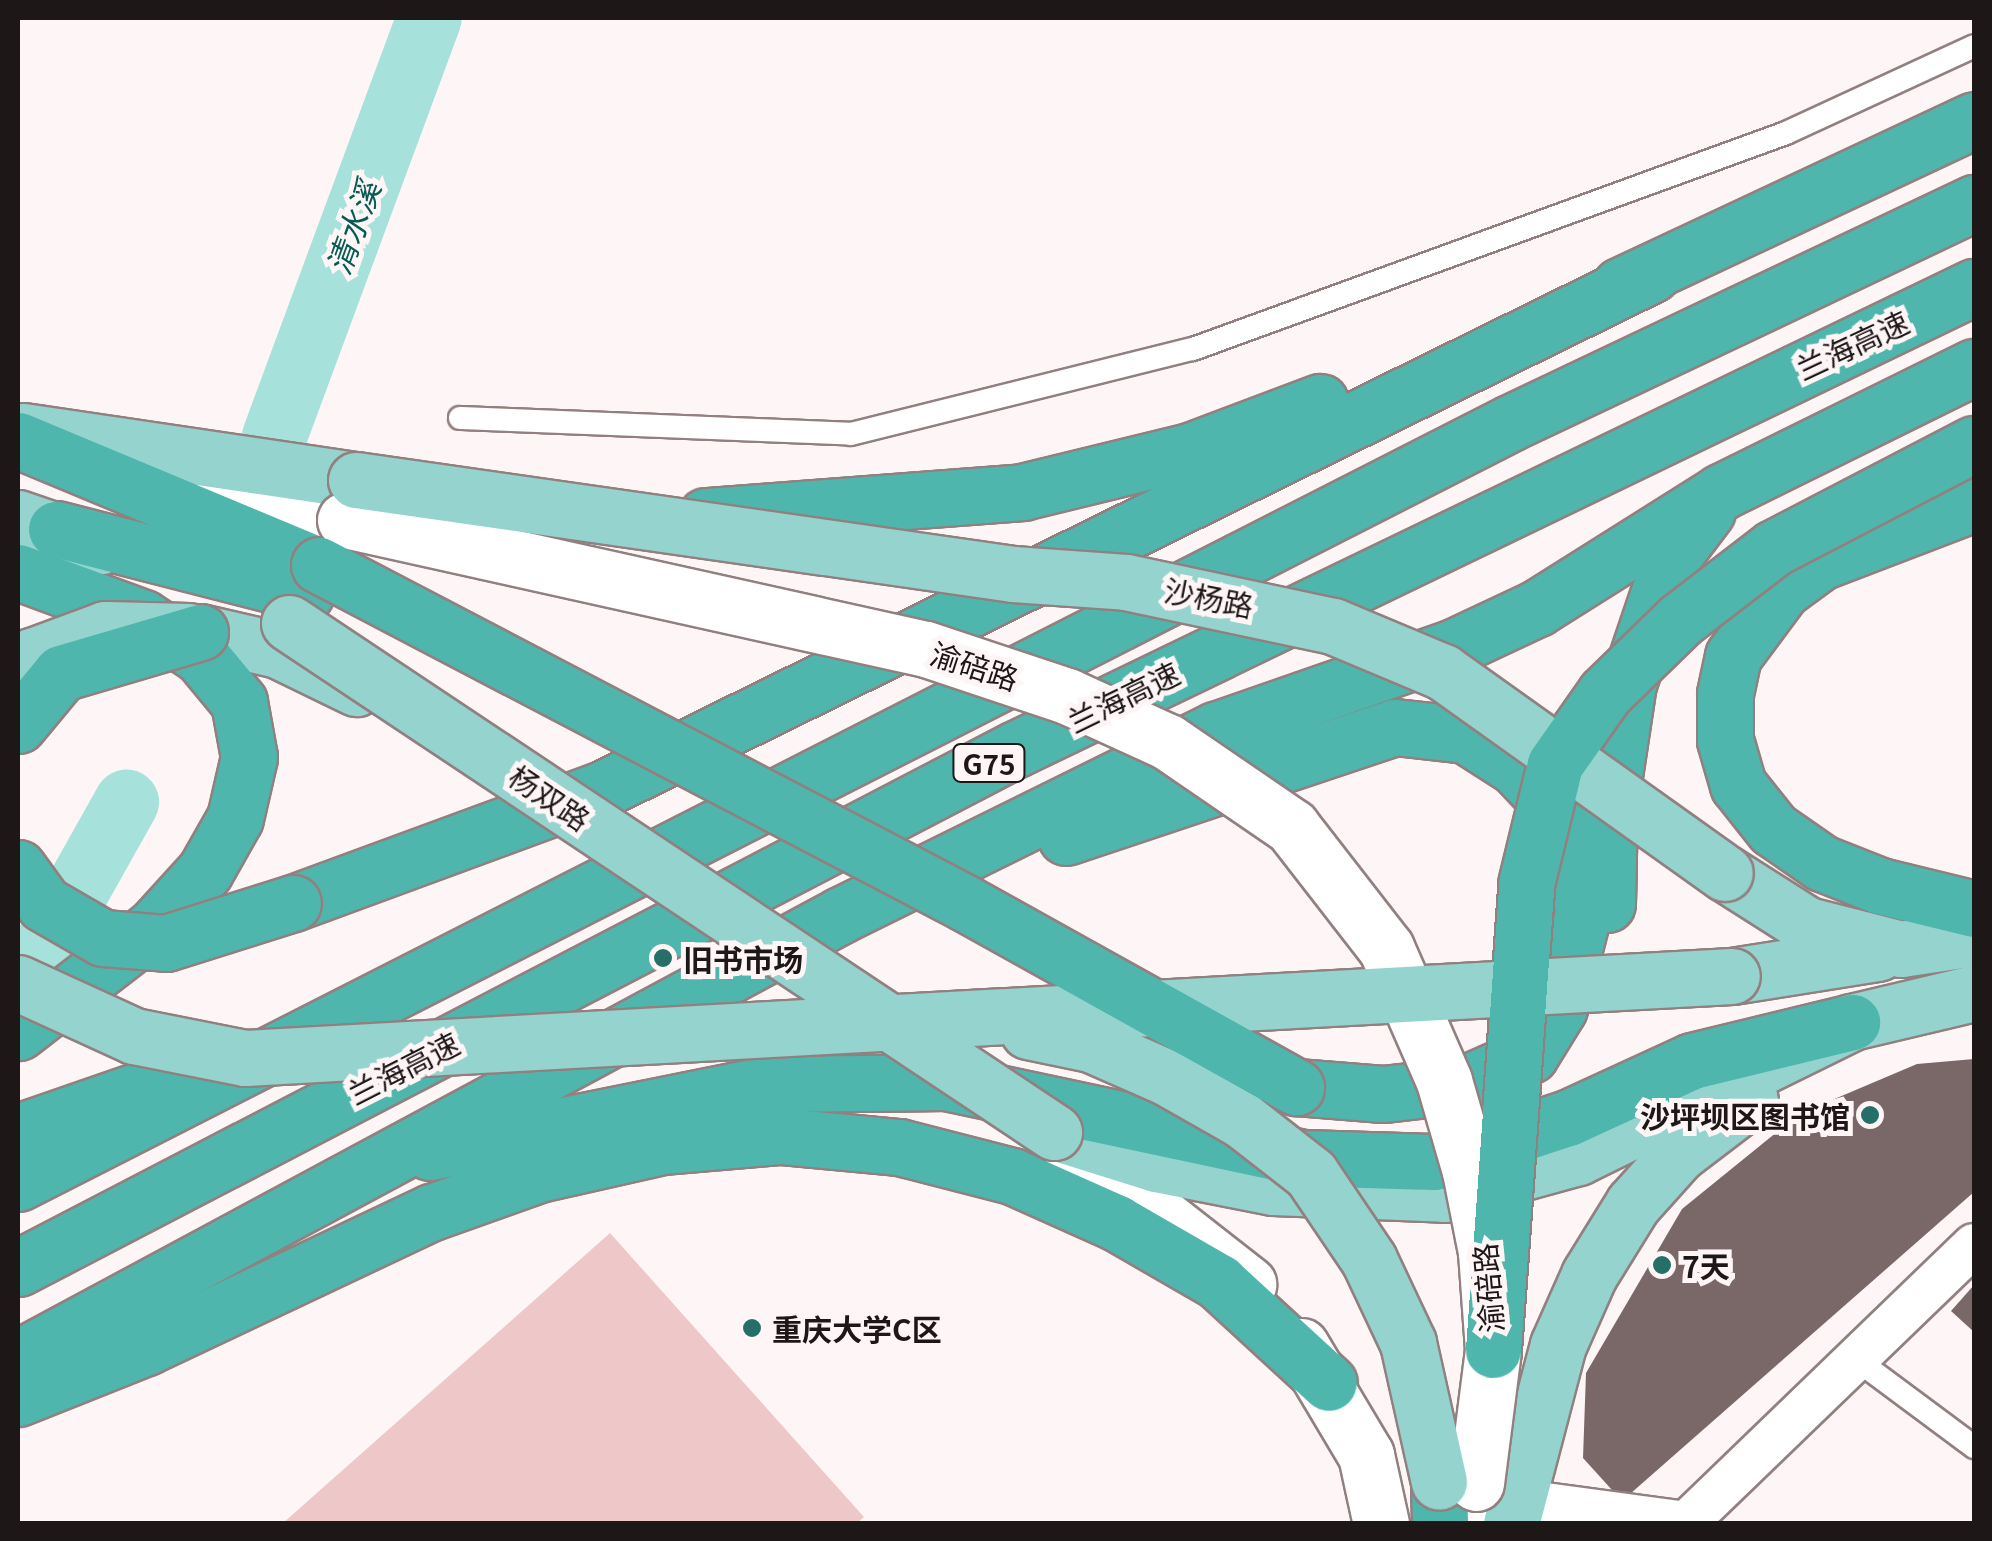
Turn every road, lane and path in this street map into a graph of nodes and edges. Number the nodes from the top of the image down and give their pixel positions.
1 (1974, 46) edge
2 (1974, 120) edge
3 (1974, 203) edge
4 (1652, 274) junction
5 (1974, 287) edge
6 (1974, 367) edge
7 (460, 418) dead end
8 (18, 430) edge
9 (18, 440) edge
10 (1974, 444) edge
11 (1720, 492) junction
12 (1974, 503) edge
13 (627, 519) junction
14 (37, 523) edge
15 (323, 556) junction
16 (18, 572) edge
17 (200, 632) junction
18 (18, 671) edge
19 (18, 725) edge
20 (458, 736) junction
21 (18, 868) edge
22 (1974, 910) edge
23 (841, 915) junction
24 (1974, 938) edge
25 (1900, 949) junction
26 (18, 983) edge
27 (1974, 994) edge
28 (1852, 1022) junction
29 (850, 1024) junction
30 (18, 1032) edge
31 (246, 1058) junction
32 (1290, 1098) junction
33 (18, 1132) edge
34 (1054, 1132) junction
35 (368, 1164) junction
36 (18, 1184) edge
37 (1974, 1245) edge
38 (18, 1268) edge
39 (1493, 1350) junction
40 (18, 1358) edge
41 (1857, 1360) junction
42 (1330, 1383) junction
43 (18, 1398) edge
44 (1974, 1447) edge
45 (1475, 1506) edge
46 (1381, 1524) edge

1 - 7 lane
2 - 4 highway
3 - 36 highway, G75
4 - 13 highway, bridge
4 - 21 highway, bridge
5 - 38 highway, 兰海高速 / G75
6 - 11 highway
8 - 15 main road, 沙杨路
9 - 15 highway
10 - 39 highway, bridge
11 - 23 highway
11 - 32 highway
12 - 22 highway
13 - 15 main road, 沙杨路, bridge
13 - 25 main road, 沙杨路, bridge
14 - 15 highway
15 - 20 main road, 杨双路, bridge
15 - 32 highway, bridge
15 - 39 main road, 渝碚路, bridge
16 - 30 highway
17 - 18 main road, bridge
17 - 19 highway, bridge
17 - 20 main road, bridge
20 - 34 main road, 杨双路, bridge
23 - 32 highway
23 - 35 highway
24 - 25 main road, 沙杨路
25 - 29 main road, bridge
26 - 31 main road, bridge
27 - 28 main road
28 - 34 main road
28 - 35 highway
28 - 45 main road
29 - 31 main road, bridge
29 - 45 main road, bridge
31 - 33 highway
34 - 42 main road
35 - 40 highway
37 - 41 street
39 - 45 main road, 渝碚路, bridge
41 - 44 lane
41 - 45 street
42 - 43 highway
42 - 46 main road

